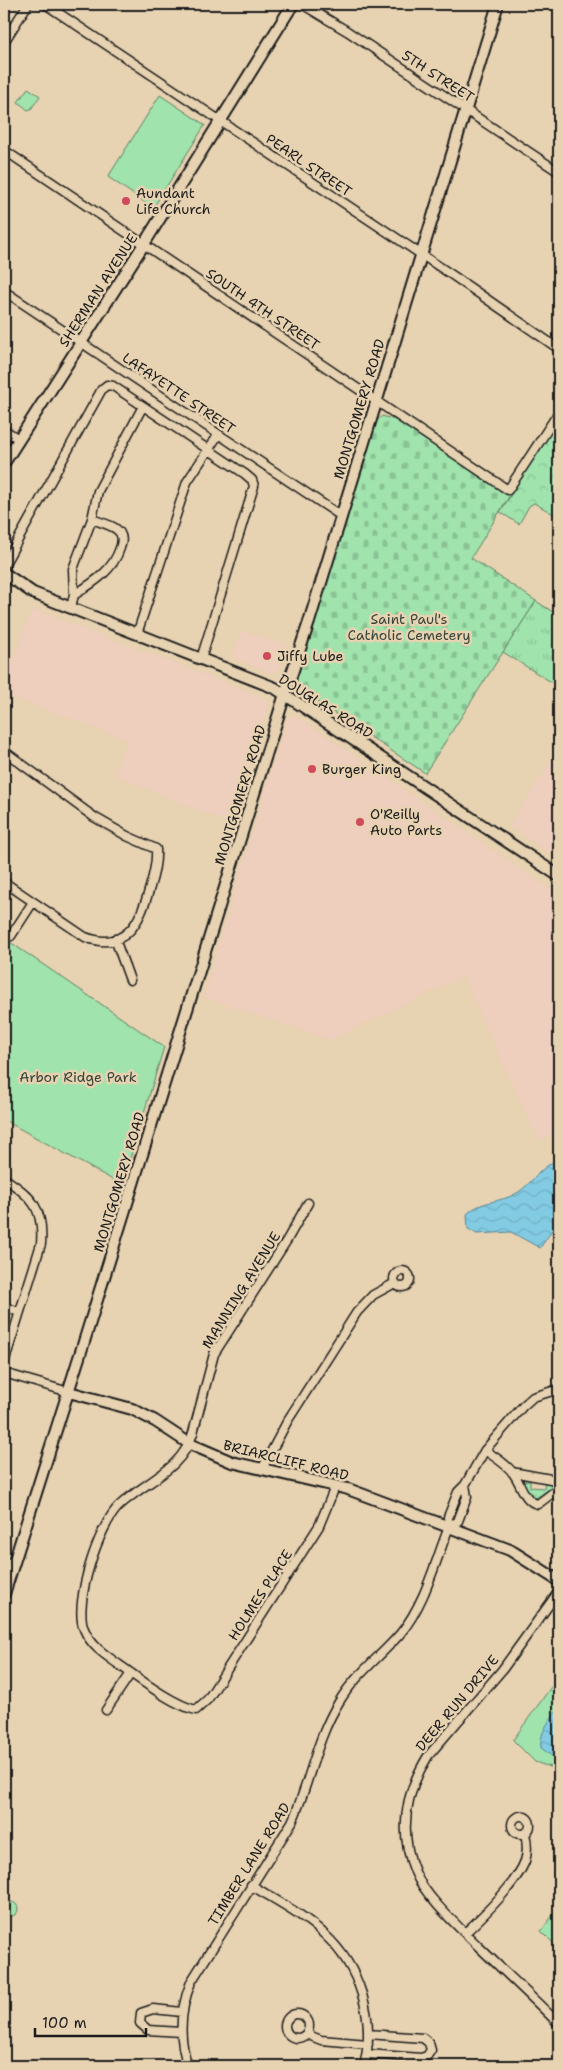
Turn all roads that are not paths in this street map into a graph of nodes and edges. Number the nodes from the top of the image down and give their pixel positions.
1 (28, 4) edge
2 (45, 4) edge
3 (293, 4) edge
4 (302, 4) edge
5 (498, 4) edge
6 (4, 42) edge
7 (466, 110) junction
8 (220, 121) junction
9 (4, 150) edge
10 (559, 172) edge
11 (144, 244) junction
12 (422, 255) junction
13 (4, 291) edge
14 (81, 343) junction
15 (559, 349) edge
16 (376, 400) junction
17 (143, 406) junction
18 (559, 412) edge
19 (4, 430) edge
20 (218, 434) junction
21 (19, 440) junction
22 (208, 450) junction
23 (4, 463) edge
24 (341, 516) junction
25 (92, 519) junction
26 (4, 565) edge
27 (4, 573) edge
28 (74, 595) junction
29 (71, 608) junction
30 (137, 634) junction
31 (201, 659) junction
32 (285, 694) junction
33 (4, 751) edge
34 (559, 876) edge
35 (4, 882) edge
36 (33, 902) junction
37 (11, 936) dead end
38 (115, 939) junction
39 (130, 980) dead end
40 (4, 1178) edge
41 (308, 1203) dead end
42 (395, 1283) dead end
43 (4, 1307) edge
44 (19, 1312) junction
45 (4, 1363) edge
46 (4, 1373) edge
47 (559, 1389) edge
48 (69, 1392) junction
49 (190, 1444) junction
50 (485, 1450) junction
51 (262, 1469) junction
52 (512, 1472) junction
53 (559, 1483) edge
54 (335, 1487) junction
55 (559, 1488) edge
56 (449, 1527) junction
57 (15, 1559) junction
58 (4, 1567) edge
59 (559, 1581) edge
60 (4, 1591) edge
61 (559, 1591) edge
62 (131, 1673) junction
63 (106, 1710) dead end
64 (196, 1710) joint
65 (525, 1833) dead end
66 (251, 1885) junction
67 (465, 1933) junction
68 (182, 2012) junction
69 (559, 2024) edge
70 (181, 2032) junction
71 (306, 2034) dead end
72 (368, 2034) junction
73 (368, 2044) junction
74 (367, 2054) junction
75 (188, 2066) edge
76 (364, 2066) edge

1 - 6 street
2 - 8 street, PEARL STREET
3 - 8 street, SHERMAN AVENUE
4 - 7 street, 5TH STREET
5 - 7 street, MONTGOMERY ROAD
7 - 10 street, 5TH STREET
7 - 12 street, MONTGOMERY ROAD
8 - 11 street, SHERMAN AVENUE
8 - 12 street, PEARL STREET
9 - 11 street, SOUTH 4TH STREET
11 - 14 street, SHERMAN AVENUE
11 - 16 street, SOUTH 4TH STREET
12 - 15 street, PEARL STREET
12 - 16 street, MONTGOMERY ROAD
13 - 14 street, LAFAYETTE STREET
14 - 20 street, LAFAYETTE STREET
14 - 21 street, SHERMAN AVENUE
16 - 18 street, SOUTH 4TH STREET
16 - 24 street, MONTGOMERY ROAD
17 - 22 street
17 - 25 street
17 - 26 street
19 - 21 street
20 - 22 street
20 - 24 street, LAFAYETTE STREET
21 - 23 street, SHERMAN AVENUE
22 - 30 street
22 - 31 street
24 - 32 street, MONTGOMERY ROAD
25 - 28 street
25 - 28 street
27 - 29 street, DOUGLAS ROAD
28 - 29 street
29 - 30 street, DOUGLAS ROAD
30 - 31 street, DOUGLAS ROAD
31 - 32 street, DOUGLAS ROAD
32 - 34 street, DOUGLAS ROAD
32 - 48 street, MONTGOMERY ROAD
33 - 38 street
35 - 36 street
36 - 37 street
36 - 38 street
38 - 39 street
40 - 44 street
41 - 49 street, MANNING AVENUE
42 - 51 street
43 - 44 street
44 - 45 street
46 - 48 street, BRIARCLIFF ROAD
47 - 50 street, TIMBER LANE ROAD
48 - 49 street, BRIARCLIFF ROAD
48 - 57 street, MONTGOMERY ROAD
49 - 51 street, BRIARCLIFF ROAD
49 - 62 street, MANNING AVENUE
50 - 52 street
50 - 56 street, TIMBER LANE ROAD
51 - 54 street, BRIARCLIFF ROAD
52 - 53 street
52 - 55 street
54 - 56 street, BRIARCLIFF ROAD
54 - 64 street, HOLMES PLACE
56 - 59 street, BRIARCLIFF ROAD
56 - 66 street, TIMBER LANE ROAD
57 - 58 street
57 - 60 street, MONTGOMERY ROAD
61 - 67 street, DEER RUN DRIVE
62 - 63 street
62 - 64 street, MANNING AVENUE
65 - 67 street
66 - 68 street, TIMBER LANE ROAD
66 - 72 street
67 - 69 street, DEER RUN DRIVE
68 - 70 street, TIMBER LANE ROAD
68 - 70 street
70 - 75 street, TIMBER LANE ROAD
71 - 73 street
72 - 73 street
72 - 74 street
73 - 74 street
74 - 76 street

